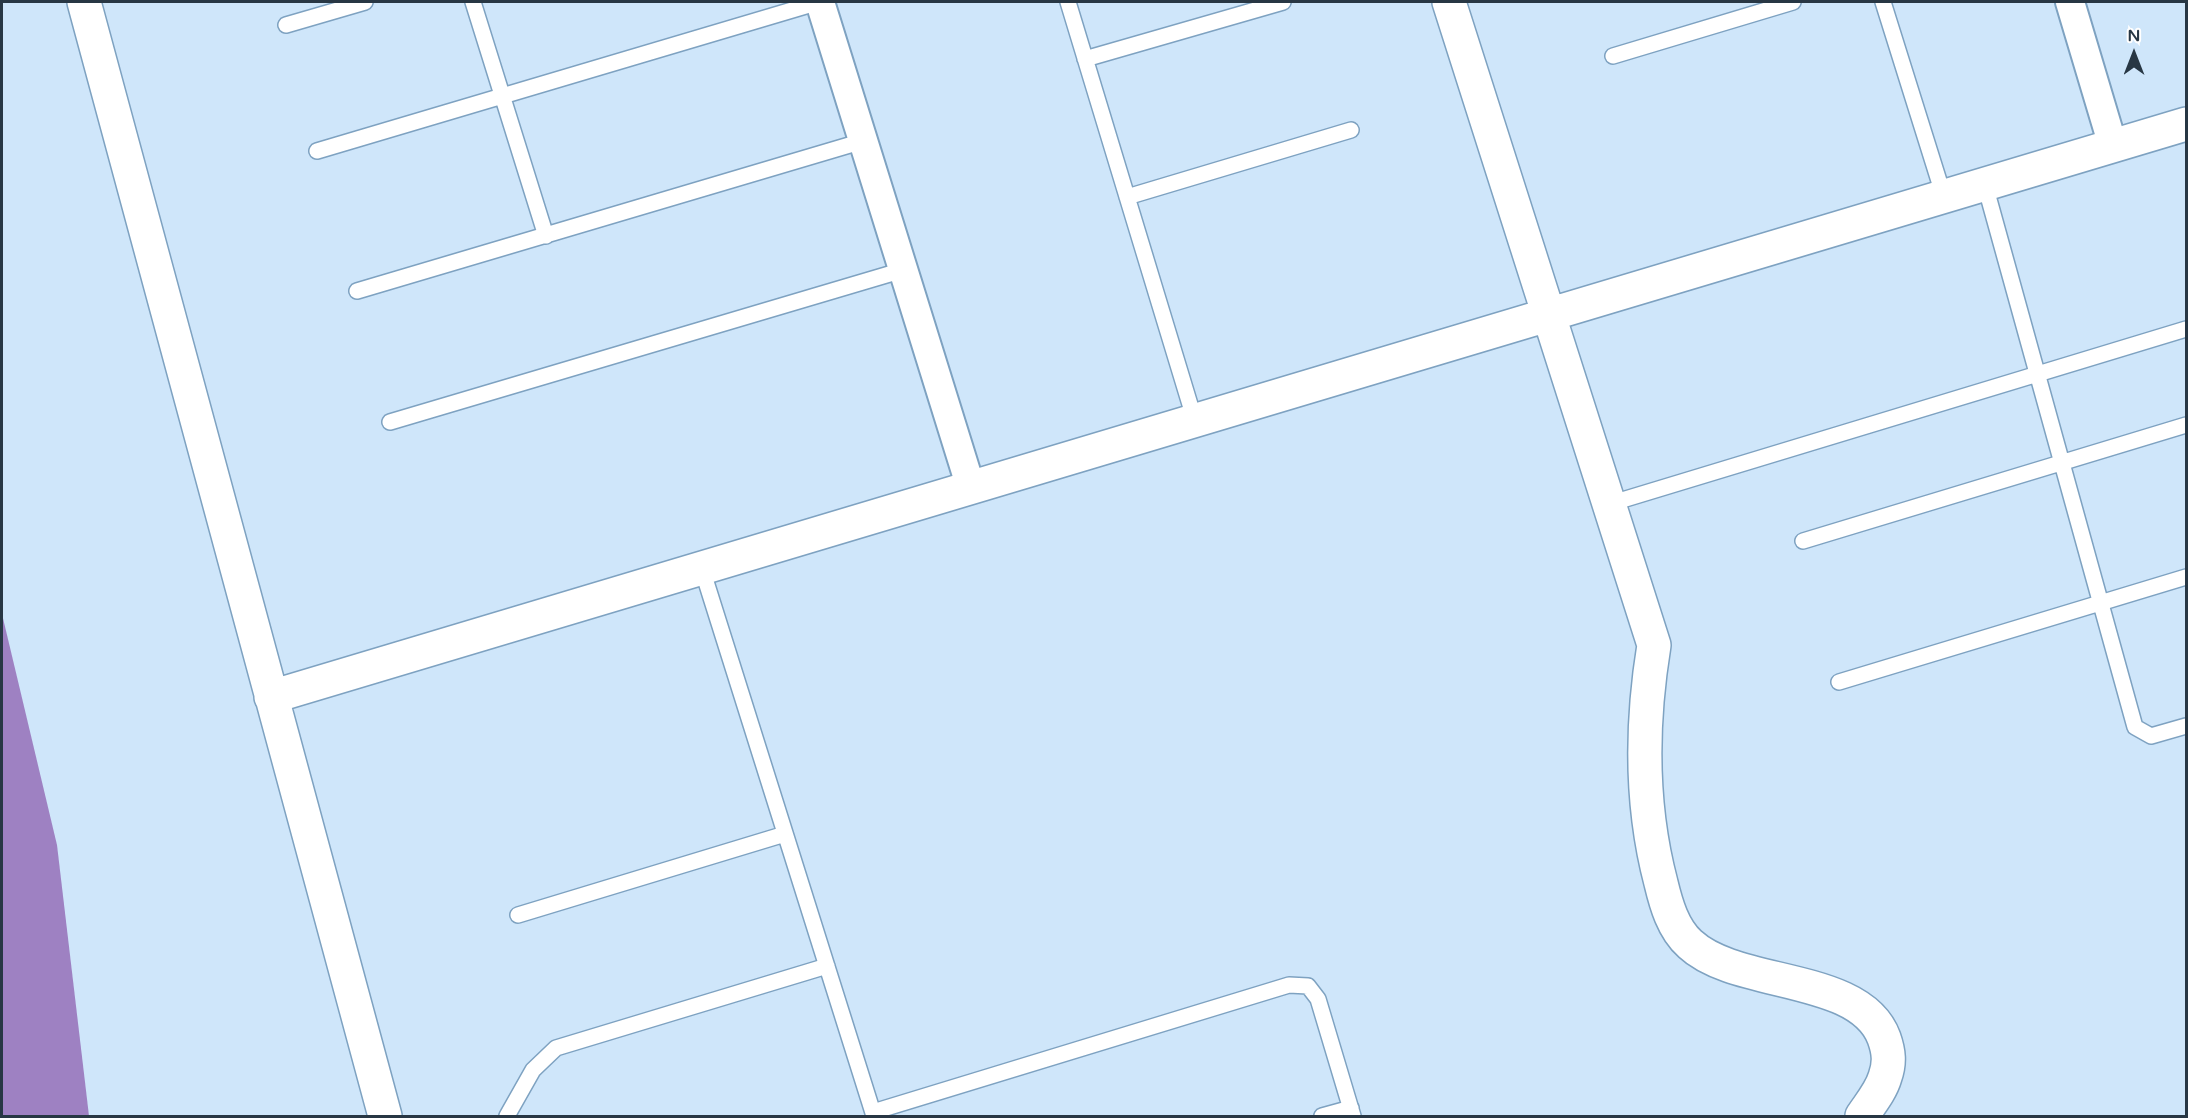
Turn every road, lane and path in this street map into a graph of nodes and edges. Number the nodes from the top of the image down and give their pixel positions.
1 (84, 2) edge
2 (365, 2) edge
3 (473, 2) edge
4 (820, 2) edge
5 (1068, 2) edge
6 (1283, 2) edge
7 (1449, 2) edge
8 (1793, 2) edge
9 (1883, 2) edge
10 (2070, 2) edge
11 (286, 25) dead end
12 (1613, 56) dead end
13 (1085, 59) junction
14 (502, 96) junction
15 (2187, 124) edge
16 (1351, 130) dead end
17 (863, 141) junction
18 (2113, 146) junction
19 (317, 151) dead end
20 (1985, 185) junction
21 (1944, 197) junction
22 (1127, 198) junction
23 (546, 236) junction
24 (903, 270) junction
25 (357, 291) dead end
26 (1549, 315) junction
27 (2187, 329) edge
28 (2037, 374) junction
29 (1195, 421) junction
30 (390, 422) dead end
31 (2187, 425) edge
32 (2062, 463) junction
33 (971, 488) junction
34 (1609, 504) junction
35 (1803, 541) dead end
36 (702, 569) junction
37 (2187, 577) edge
38 (2101, 603) junction
39 (1839, 682) dead end
40 (271, 697) junction
41 (2187, 726) edge
42 (785, 834) junction
43 (518, 915) dead end
44 (827, 966) junction
45 (1352, 1112) edge
46 (874, 1114) edge
47 (385, 1116) edge
48 (507, 1116) edge
49 (1322, 1116) edge
50 (1862, 1116) edge

1 - 40 street
2 - 11 lane
3 - 14 lane
4 - 14 lane
4 - 17 street
5 - 13 lane
6 - 13 lane
7 - 26 street
8 - 12 lane
9 - 21 lane
10 - 18 street
13 - 22 lane
14 - 19 lane
14 - 23 lane
15 - 18 street
16 - 22 lane
17 - 23 lane
17 - 24 street
18 - 20 street
20 - 21 street
20 - 28 lane
21 - 26 street
22 - 29 lane
23 - 25 lane
24 - 30 lane
24 - 33 street
26 - 29 street
26 - 34 street
27 - 28 lane
28 - 32 lane
28 - 34 lane
29 - 33 street
31 - 32 lane
32 - 35 lane
32 - 38 lane
33 - 36 street
34 - 50 street
36 - 40 street
36 - 42 lane
37 - 38 lane
38 - 39 lane
38 - 41 lane
40 - 47 street
42 - 43 lane
42 - 44 lane
44 - 46 lane
44 - 48 lane
45 - 46 lane
45 - 49 lane

